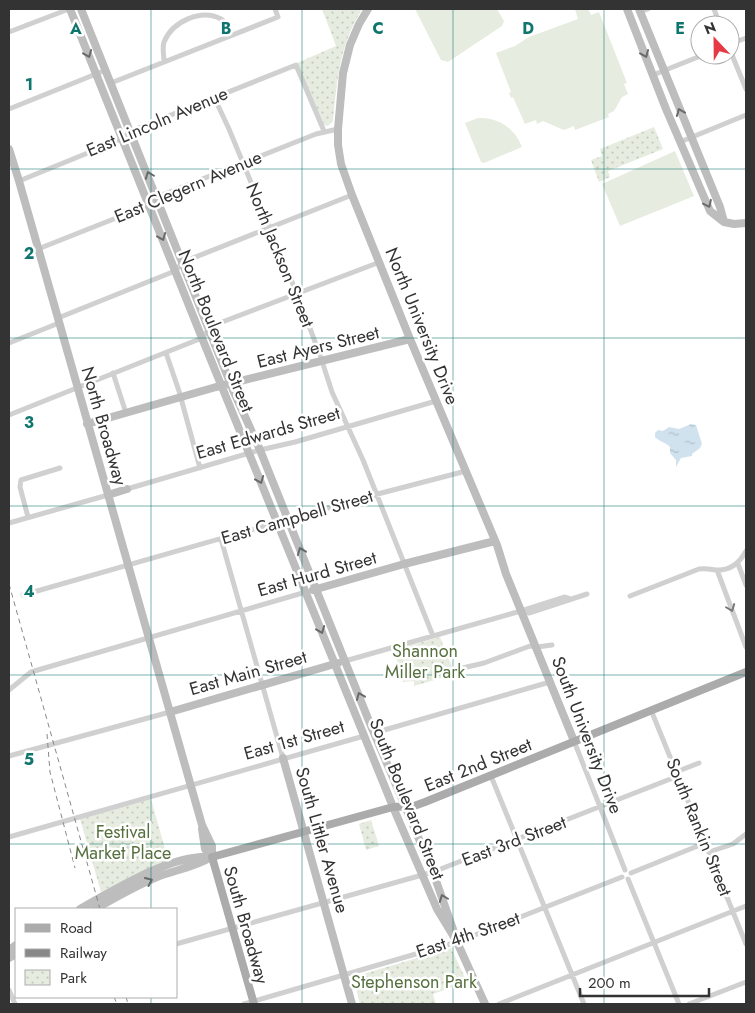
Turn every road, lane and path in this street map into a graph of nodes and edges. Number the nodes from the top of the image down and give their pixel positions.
1 (69, 9) edge
2 (81, 9) edge
3 (275, 9) edge
4 (368, 9) edge
5 (627, 9) edge
6 (643, 10) edge
7 (9, 32) edge
8 (232, 35) junction
9 (690, 60) edge
10 (164, 62) junction
11 (736, 65) edge
12 (106, 70) junction
13 (664, 70) junction
14 (96, 74) junction
15 (653, 75) junction
16 (111, 83) junction
17 (746, 89) edge
18 (104, 94) junction
19 (214, 97) junction
20 (9, 108) edge
21 (746, 115) edge
22 (338, 129) junction
23 (131, 131) junction
24 (324, 132) junction
25 (690, 137) junction
26 (122, 139) junction
27 (680, 142) junction
28 (9, 149) edge
29 (11, 161) edge
30 (243, 163) junction
31 (19, 181) junction
32 (352, 195) junction
33 (157, 197) junction
34 (149, 205) junction
35 (724, 222) junction
36 (746, 223) edge
37 (269, 229) junction
38 (38, 249) junction
39 (183, 262) junction
40 (380, 262) junction
41 (175, 271) junction
42 (297, 294) junction
43 (59, 320) junction
44 (209, 327) junction
45 (202, 338) junction
46 (410, 339) junction
47 (9, 343) edge
48 (166, 353) junction
49 (322, 361) junction
50 (114, 373) junction
51 (231, 383) junction
52 (222, 386) junction
53 (77, 388) junction
54 (180, 397) junction
55 (436, 402) junction
56 (126, 413) junction
57 (9, 415) edge
58 (87, 424) junction
59 (349, 427) junction
60 (260, 450) junction
61 (249, 453) junction
62 (60, 468) dead end
63 (200, 468) junction
64 (466, 471) junction
65 (127, 489) joint
66 (108, 495) junction
67 (376, 495) junction
68 (28, 517) junction
69 (288, 520) junction
70 (277, 522) junction
71 (9, 523) edge
72 (221, 539) junction
73 (495, 541) junction
74 (746, 551) edge
75 (404, 564) junction
76 (738, 564) junction
77 (128, 566) junction
78 (716, 570) junction
79 (746, 585) edge
80 (316, 589) junction
81 (306, 592) junction
82 (587, 594) dead end
83 (24, 595) dead end
84 (630, 596) dead end
85 (242, 611) junction
86 (521, 611) junction
87 (433, 636) junction
88 (149, 638) junction
89 (552, 645) dead end
90 (536, 647) junction
91 (746, 647) edge
92 (345, 661) junction
93 (335, 664) junction
94 (454, 670) dead end
95 (746, 672) edge
96 (550, 682) junction
97 (262, 685) junction
98 (9, 690) edge
99 (651, 710) junction
100 (170, 712) junction
101 (374, 733) junction
102 (364, 736) junction
103 (574, 742) junction
104 (9, 756) edge
105 (283, 758) junction
106 (699, 762) dead end
107 (677, 774) junction
108 (491, 776) junction
109 (190, 785) junction
110 (405, 806) junction
111 (394, 807) junction
112 (599, 807) junction
113 (303, 831) junction
114 (746, 834) edge
115 (9, 837) edge
116 (516, 840) junction
117 (705, 843) junction
118 (709, 852) junction
119 (212, 857) junction
120 (625, 870) junction
121 (433, 872) junction
122 (631, 873) junction
123 (421, 874) junction
124 (622, 876) junction
125 (628, 880) junction
126 (324, 903) junction
127 (746, 906) edge
128 (545, 907) junction
129 (82, 908) edge
130 (97, 908) edge
131 (732, 911) junction
132 (232, 929) junction
133 (457, 942) junction
134 (654, 942) junction
135 (178, 943) edge
136 (746, 944) edge
137 (344, 974) junction
138 (572, 975) junction
139 (746, 982) edge
140 (9, 990) edge
141 (253, 1003) edge
142 (15, 1004) edge
143 (244, 1004) edge
144 (352, 1004) edge
145 (485, 1004) edge
146 (499, 1004) edge
147 (584, 1004) edge
148 (679, 1004) edge
149 (689, 1004) edge

1 - 7 street
1 -> 14 main road, North Boulevard Street
2 - 12 main road, North Boulevard Street
3 - 8 street
4 - 22 main road, North University Drive
5 -> 15 main road
6 - 13 main road
8 - 10 street
8 - 10 street
9 - 13 street
10 - 16 street
11 - 17 street
12 - 14 street
12 - 16 main road, North Boulevard Street
13 - 15 street
25 -> 13 main road
14 - 18 main road, North Boulevard Street
14 - 20 street
15 - 27 main road
16 - 18 main road
16 - 23 main road, North Boulevard Street
18 - 26 main road, North Boulevard Street
19 - 23 street, East Lincoln Avenue
19 - 24 street, East Lincoln Avenue
19 - 30 street, North Jackson Street
21 - 25 street
22 - 24 street, East Clegern Avenue
22 - 32 main road, North University Drive
23 - 26 street, East Lincoln Avenue
33 -> 23 main road, North Boulevard Street
24 - 30 street, East Clegern Avenue
25 - 27 street
25 - 35 main road
26 - 31 street, East Lincoln Avenue
26 - 34 main road, North Boulevard Street
27 -> 35 main road
28 - 29 main road, North Broadway
29 - 31 main road, North Broadway
30 - 33 street, East Clegern Avenue
30 - 37 street, North Jackson Street
31 - 38 main road, North Broadway
32 - 37 street
32 - 40 main road, North University Drive
33 - 34 street, East Clegern Avenue
33 - 39 main road, North Boulevard Street
34 - 38 street, East Clegern Avenue
34 -> 41 main road, North Boulevard Street
35 - 36 main road
37 - 39 street
37 - 42 street, North Jackson Street
38 - 43 main road, North Broadway
39 - 41 street
39 - 44 main road, North Boulevard Street
40 - 42 street
40 - 46 main road, North University Drive
41 - 43 street
41 - 45 main road, North Boulevard Street
42 - 44 street
42 - 49 street, North Jackson Street
43 - 47 street
43 - 53 main road, North Broadway
44 - 45 street
44 - 51 main road, North Boulevard Street
45 - 48 street
45 - 52 main road, North Boulevard Street
46 - 49 main road, East Ayers Street
46 - 55 main road, North University Drive
48 - 50 street
48 - 54 street
49 - 51 main road, East Ayers Street
49 - 59 street, North Jackson Street
50 - 53 street
50 - 56 street
51 - 52 main road, East Ayers Street
51 - 60 main road, North Boulevard Street
52 - 54 main road, East Ayers Street
52 - 61 main road, North Boulevard Street
53 - 57 street
53 - 58 main road, North Broadway
54 - 56 main road, East Ayers Street
54 - 63 street
55 - 59 street, East Edwards Street
55 - 64 main road, North University Drive
56 - 58 main road, East Ayers Street
58 - 66 main road, North Broadway
59 - 60 street, East Edwards Street
59 - 67 street, North Jackson Street
60 - 61 street, East Edwards Street
60 - 69 main road, North Boulevard Street
61 - 63 street, East Edwards Street
61 -> 70 main road, North Boulevard Street
62 - 68 street
63 - 65 street, East Edwards Street
64 - 67 street, East Campbell Street
64 - 73 main road, North University Drive
65 - 66 main road, East Edwards Street
66 - 68 street
66 - 77 main road, North Broadway
67 - 69 street, East Campbell Street
67 - 75 street, North Jackson Street
68 - 71 street
69 - 70 street, East Campbell Street
80 -> 69 main road, North Boulevard Street
70 - 72 street, East Campbell Street
70 - 81 main road, North Boulevard Street
72 - 77 street, East Campbell Street
72 - 85 street, South Littler Avenue
73 - 75 main road, East Hurd Street
73 - 86 main road, North University Drive
74 - 76 street
75 - 80 main road, East Hurd Street
75 - 87 street, North Jackson Street
76 - 78 street
76 - 79 street
77 - 83 street, East Campbell Street
77 - 88 main road, North Broadway
78 - 84 street
78 -> 91 street
80 - 81 main road, East Hurd Street
80 - 92 main road, North Boulevard Street
81 - 85 street, East Hurd Street
81 -> 93 main road, North Boulevard Street
82 - 86 street
85 - 88 street, East Hurd Street
85 - 97 street, South Littler Avenue
86 - 87 street
86 - 90 main road, South University Drive
87 - 92 street
88 - 98 street, East Hurd Street
88 - 100 main road, North Broadway
89 - 90 street
90 - 94 street
90 - 96 main road, South University Drive
92 - 93 main road, East Main Street
101 -> 92 main road, South Boulevard Street
93 - 97 main road, East Main Street
93 - 102 main road, South Boulevard Street
95 - 99 main road, East 2nd Street
96 - 101 street, East 1st Street
96 - 103 main road, South University Drive
97 - 100 main road, East Main Street
97 - 105 street, South Littler Avenue
99 - 103 main road, East 2nd Street
99 - 107 street, South Rankin Street
100 - 104 street
100 - 109 main road, South Broadway
101 - 102 main road, East 1st Street
101 - 110 main road, South Boulevard Street
102 - 105 street, East 1st Street
102 - 111 main road, South Boulevard Street
103 - 108 main road, East 2nd Street
103 - 112 street, South University Drive
105 - 109 street, East 1st Street
105 - 113 main road, South Littler Avenue
106 - 107 street, East 3rd Street
107 - 112 street, East 3rd Street
107 - 117 street, South Rankin Street
108 - 110 main road, East 2nd Street
108 - 116 street
109 - 115 street, East 1st Street
109 - 119 main road, South Broadway
110 - 111 main road, East 2nd Street
110 - 121 main road, South Boulevard Street
111 - 113 main road, East 2nd Street
111 - 123 main road, South Boulevard Street
112 - 116 street, East 3rd Street
112 - 120 street, South University Drive
113 - 119 main road, East 2nd Street
113 - 126 main road, South Littler Avenue
114 - 118 street
116 - 121 street, East 3rd Street
116 - 128 street
117 - 118 street, South Rankin Street
117 - 122 street
118 - 131 street, South Rankin Street
119 - 129 main road
130 -> 119 main road
119 - 132 main road, South Broadway
120 - 122 street
120 - 124 street
121 - 123 street, East 3rd Street
133 -> 121 main road, South Boulevard Street
122 - 125 street
123 - 126 street, East 3rd Street
123 - 133 main road, South Boulevard Street
124 - 125 street
124 - 128 street, East 4th Street
125 - 134 street
126 - 132 street, East 3rd Street
126 - 137 main road, South Littler Avenue
127 - 131 street
128 - 133 street, East 4th Street
128 - 138 street
131 - 134 street
131 - 136 street, South Rankin Street
132 - 135 street, East 3rd Street
132 - 141 main road, South Broadway
133 - 137 street, East 4th Street
133 - 145 main road, South Boulevard Street
134 - 138 street
134 - 148 street
137 - 141 street, East 4th Street
137 - 144 main road, South Littler Avenue
138 - 146 street
138 - 147 street
139 - 149 street
140 - 142 street
141 - 143 street, East 4th Street

